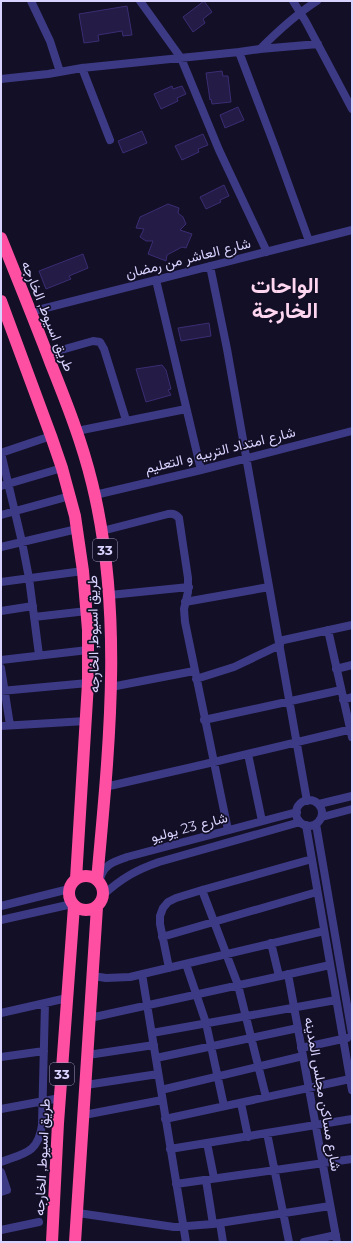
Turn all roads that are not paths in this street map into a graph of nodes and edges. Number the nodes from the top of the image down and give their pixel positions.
1 (31, 1) edge
2 (140, 1) edge
3 (293, 1) edge
4 (317, 1) edge
5 (300, 12) junction
6 (318, 44) junction
7 (260, 49) junction
8 (239, 52) junction
9 (181, 58) junction
10 (82, 68) junction
11 (60, 72) junction
12 (1, 79) edge
13 (352, 109) edge
14 (110, 140) dead end
15 (352, 230) edge
16 (1, 238) edge
17 (309, 241) junction
18 (266, 252) junction
19 (210, 266) junction
20 (156, 280) junction
21 (1, 301) edge
22 (30, 312) junction
23 (5, 321) edge
24 (47, 354) junction
25 (186, 409) junction
26 (126, 420) junction
27 (77, 430) junction
28 (352, 431) edge
29 (52, 436) junction
30 (246, 457) junction
31 (62, 468) junction
32 (201, 470) junction
33 (4, 484) edge
34 (95, 495) junction
35 (70, 496) junction
36 (14, 511) junction
37 (1, 514) edge
38 (77, 529) junction
39 (102, 531) junction
40 (22, 542) junction
41 (1, 547) edge
42 (83, 570) junction
43 (29, 578) junction
44 (1, 582) edge
45 (189, 587) junction
46 (270, 587) junction
47 (110, 595) junction
48 (185, 602) junction
49 (33, 606) junction
50 (1, 611) edge
51 (87, 611) junction
52 (34, 617) junction
53 (352, 625) edge
54 (328, 630) junction
55 (280, 643) junction
56 (88, 650) junction
57 (39, 656) junction
58 (1, 660) edge
59 (352, 665) edge
60 (1, 668) edge
61 (336, 669) junction
62 (195, 675) junction
63 (88, 683) junction
64 (111, 687) junction
65 (341, 690) junction
66 (3, 691) edge
67 (352, 697) edge
68 (343, 700) junction
69 (290, 701) junction
70 (204, 720) junction
71 (86, 721) junction
72 (10, 725) junction
73 (1, 726) edge
74 (351, 732) edge
75 (296, 742) junction
76 (248, 754) junction
77 (214, 762) junction
78 (105, 787) junction
79 (352, 796) edge
80 (307, 801) junction
81 (319, 804) junction
82 (352, 809) edge
83 (297, 812) junction
84 (319, 820) junction
85 (262, 821) junction
86 (303, 824) junction
87 (228, 830) junction
88 (312, 859) junction
89 (98, 881) junction
90 (72, 884) junction
91 (202, 890) junction
92 (318, 892) junction
93 (103, 895) junction
94 (73, 905) junction
95 (1, 906) edge
96 (97, 907) junction
97 (1, 920) edge
98 (215, 922) junction
99 (324, 931) junction
100 (162, 937) junction
101 (271, 943) junction
102 (226, 954) junction
103 (186, 964) junction
104 (330, 965) junction
105 (169, 968) junction
106 (142, 974) junction
107 (288, 974) junction
108 (93, 976) junction
109 (279, 976) junction
110 (238, 985) junction
111 (197, 994) junction
112 (67, 998) junction
113 (336, 1000) junction
114 (45, 1003) junction
115 (147, 1006) junction
116 (294, 1007) junction
117 (1, 1012) edge
118 (246, 1016) junction
119 (90, 1018) junction
120 (206, 1023) junction
121 (298, 1028) junction
122 (152, 1033) junction
123 (352, 1034) edge
124 (352, 1037) edge
125 (252, 1038) junction
126 (343, 1039) junction
127 (154, 1046) junction
128 (211, 1047) junction
129 (44, 1051) junction
130 (302, 1052) junction
131 (88, 1055) junction
132 (1, 1057) edge
133 (156, 1058) junction
134 (259, 1067) junction
135 (158, 1074) junction
136 (218, 1076) junction
137 (350, 1079) junction
138 (86, 1085) junction
139 (309, 1088) junction
140 (161, 1090) junction
141 (352, 1090) edge
142 (266, 1097) junction
143 (60, 1098) junction
144 (162, 1100) junction
145 (42, 1101) junction
146 (241, 1103) junction
147 (224, 1106) junction
148 (1, 1110) edge
149 (84, 1116) junction
150 (165, 1119) junction
151 (352, 1119) edge
152 (316, 1125) junction
153 (267, 1133) junction
154 (248, 1137) junction
155 (207, 1143) junction
156 (170, 1149) junction
157 (352, 1159) edge
158 (1, 1162) edge
159 (323, 1163) junction
160 (275, 1170) junction
161 (1, 1172) edge
162 (210, 1179) junction
163 (176, 1184) junction
164 (1, 1192) edge
165 (330, 1206) junction
166 (283, 1213) junction
167 (78, 1214) junction
168 (39, 1222) dead end
169 (217, 1224) junction
170 (184, 1227) junction
171 (1, 1230) edge
172 (337, 1239) edge
173 (52, 1242) edge
174 (75, 1242) edge
175 (186, 1242) edge
176 (223, 1242) edge
177 (288, 1242) edge
178 (304, 1242) edge

1 - 11 street
2 - 9 street
3 - 5 street
4 - 5 street
5 - 6 street
5 - 7 street
6 - 7 street
6 - 13 street
7 - 8 street
8 - 9 street
8 - 17 street
9 - 10 street
9 - 18 street
10 - 11 street
10 - 14 street
11 - 12 street
15 - 17 street, شارع العاشر من رمضان
16 - 22 highway, طريق اسيوط, الخارجه / 33
17 - 18 street, شارع العاشر من رمضان
18 - 19 street, شارع العاشر من رمضان
19 - 20 street, شارع العاشر من رمضان
19 - 30 street
20 - 22 street, شارع العاشر من رمضان
20 - 25 street
21 - 23 highway, طريق اسيوط, الخارجه / 33
22 - 24 highway, طريق اسيوط, الخارجه / 33
23 - 29 highway, طريق اسيوط, الخارجه / 33
24 - 26 street
24 - 27 highway, طريق اسيوط, الخارجه / 33
25 - 26 street
25 - 32 street
26 - 27 street
27 - 34 highway, طريق اسيوط, الخارجه / 33
28 - 30 street, شارع امتداد التربيه و التعليم
29 - 31 highway, طريق اسيوط, الخارجه / 33
29 - 33 street
30 - 32 street, شارع امتداد التربيه و التعليم
30 - 46 street
31 - 33 street
31 - 35 highway, طريق اسيوط, الخارجه / 33
32 - 34 street, شارع امتداد التربيه و التعليم
33 - 36 street
34 - 39 highway, طريق اسيوط, الخارجه / 33
35 - 36 street
35 - 38 highway, طريق اسيوط, الخارجه / 33
36 - 37 street
36 - 40 street
38 - 40 street
38 - 42 highway, طريق اسيوط, الخارجه / 33
39 - 45 street
39 - 47 highway, طريق اسيوط, الخارجه / 33
40 - 41 street
40 - 43 street
42 - 43 street
42 - 51 highway, طريق اسيوط, الخارجه / 33
43 - 44 street
43 - 49 street
45 - 47 street
45 - 48 street
46 - 48 street
46 - 55 street
47 - 64 highway, طريق اسيوط, الخارجه / 33
48 - 62 street
49 - 50 street
49 - 52 street
51 - 52 street
51 - 56 highway, طريق اسيوط, الخارجه / 33
52 - 57 street
53 - 54 street
54 - 55 street
54 - 61 street
55 - 62 street
55 - 69 street
56 - 57 street
56 - 63 highway, طريق اسيوط, الخارجه / 33
57 - 58 street
59 - 61 street
60 - 66 street
61 - 65 street
62 - 64 street
62 - 70 street
63 - 66 street
63 - 71 highway, طريق اسيوط, الخارجه / 33
64 - 78 highway, طريق اسيوط, الخارجه / 33
65 - 68 street
65 - 69 street
66 - 72 street
67 - 68 street
68 - 74 street
69 - 70 street
69 - 75 street
70 - 77 street
71 - 72 street
71 - 90 highway, طريق اسيوط, الخارجه / 33
72 - 73 street
74 - 75 street
75 - 76 street
75 - 80 street
76 - 77 street
76 - 85 street
77 - 78 street
77 - 87 street
78 - 89 highway, طريق اسيوط, الخارجه / 33
79 - 81 street
80 - 81 street
80 - 83 street
81 - 84 street
82 - 84 street
83 - 85 street, شارع 23 يوليو
83 - 86 street
84 - 86 street
84 - 123 street
85 - 87 street, شارع 23 يوليو
86 - 88 street
86 - 93 street, شارع 23 يوليو
87 - 89 street, شارع 23 يوليو
88 - 91 street
88 - 92 street
89 - 90 highway
89 - 93 highway
90 - 94 highway
90 - 95 street
91 - 98 street
91 - 100 street
92 - 98 street
92 - 99 street
93 - 96 highway
94 - 96 highway
94 - 97 street
94 - 112 highway, طريق اسيوط, الخارجه / 33
96 - 108 highway, 33
98 - 100 street
98 - 102 street
99 - 101 street
99 - 104 street
100 - 105 street
101 - 102 street
101 - 109 street
102 - 103 street
102 - 110 street
103 - 105 street
103 - 111 street
104 - 107 street
104 - 113 street
105 - 106 street
106 - 108 street
106 - 115 street
107 - 109 street
107 - 116 street, شارع مساكن مجلس المدينه
108 - 119 highway, 33
109 - 110 street
110 - 111 street
110 - 118 street
111 - 115 street
111 - 120 street
112 - 114 street
112 - 143 highway, طريق اسيوط, الخارجه / 33
113 - 116 street
113 - 126 street
114 - 117 street
114 - 129 street
115 - 119 street
115 - 122 street
116 - 118 street
116 - 121 street, شارع مساكن مجلس المدينه
118 - 120 street
118 - 125 street
119 - 131 highway, 33
120 - 122 street
120 - 128 street
121 - 125 street
121 - 130 street, شارع مساكن مجلس المدينه
122 - 127 street
124 - 126 street
125 - 128 street
125 - 134 street
126 - 130 street
126 - 137 street
127 - 131 street
127 - 133 street
128 - 133 street
128 - 136 street
129 - 132 street
129 - 145 street
130 - 134 street
130 - 139 street, شارع مساكن مجلس المدينه
131 - 138 highway, 33
133 - 135 street
134 - 136 street
134 - 142 street
135 - 138 street
135 - 140 street
136 - 140 street
136 - 147 street
137 - 139 street
137 - 141 street
138 - 149 highway, 33
139 - 142 street
139 - 152 street, شارع مساكن مجلس المدينه
140 - 144 street
142 - 146 street
143 - 145 street
143 - 173 highway, طريق اسيوط, الخارجه / 33
144 - 149 street
144 - 150 street
145 - 148 street
145 - 158 street
146 - 147 street
146 - 154 street
147 - 150 street
149 - 167 highway, 33
150 - 156 street
151 - 152 street
152 - 153 street
152 - 159 street, شارع مساكن مجلس المدينه
153 - 154 street
153 - 160 street
154 - 155 street
155 - 156 street
155 - 162 street
156 - 163 street
157 - 159 street
159 - 160 street
159 - 165 street, شارع مساكن مجلس المدينه
160 - 162 street
160 - 166 street
161 - 164 street
162 - 163 street
162 - 169 street
163 - 170 street
165 - 166 street
165 - 172 street, شارع مساكن مجلس المدينه
166 - 169 street
166 - 177 street
167 - 170 street
167 - 174 highway, 33
168 - 171 street
169 - 170 street
169 - 176 street
170 - 175 street
172 - 178 street

